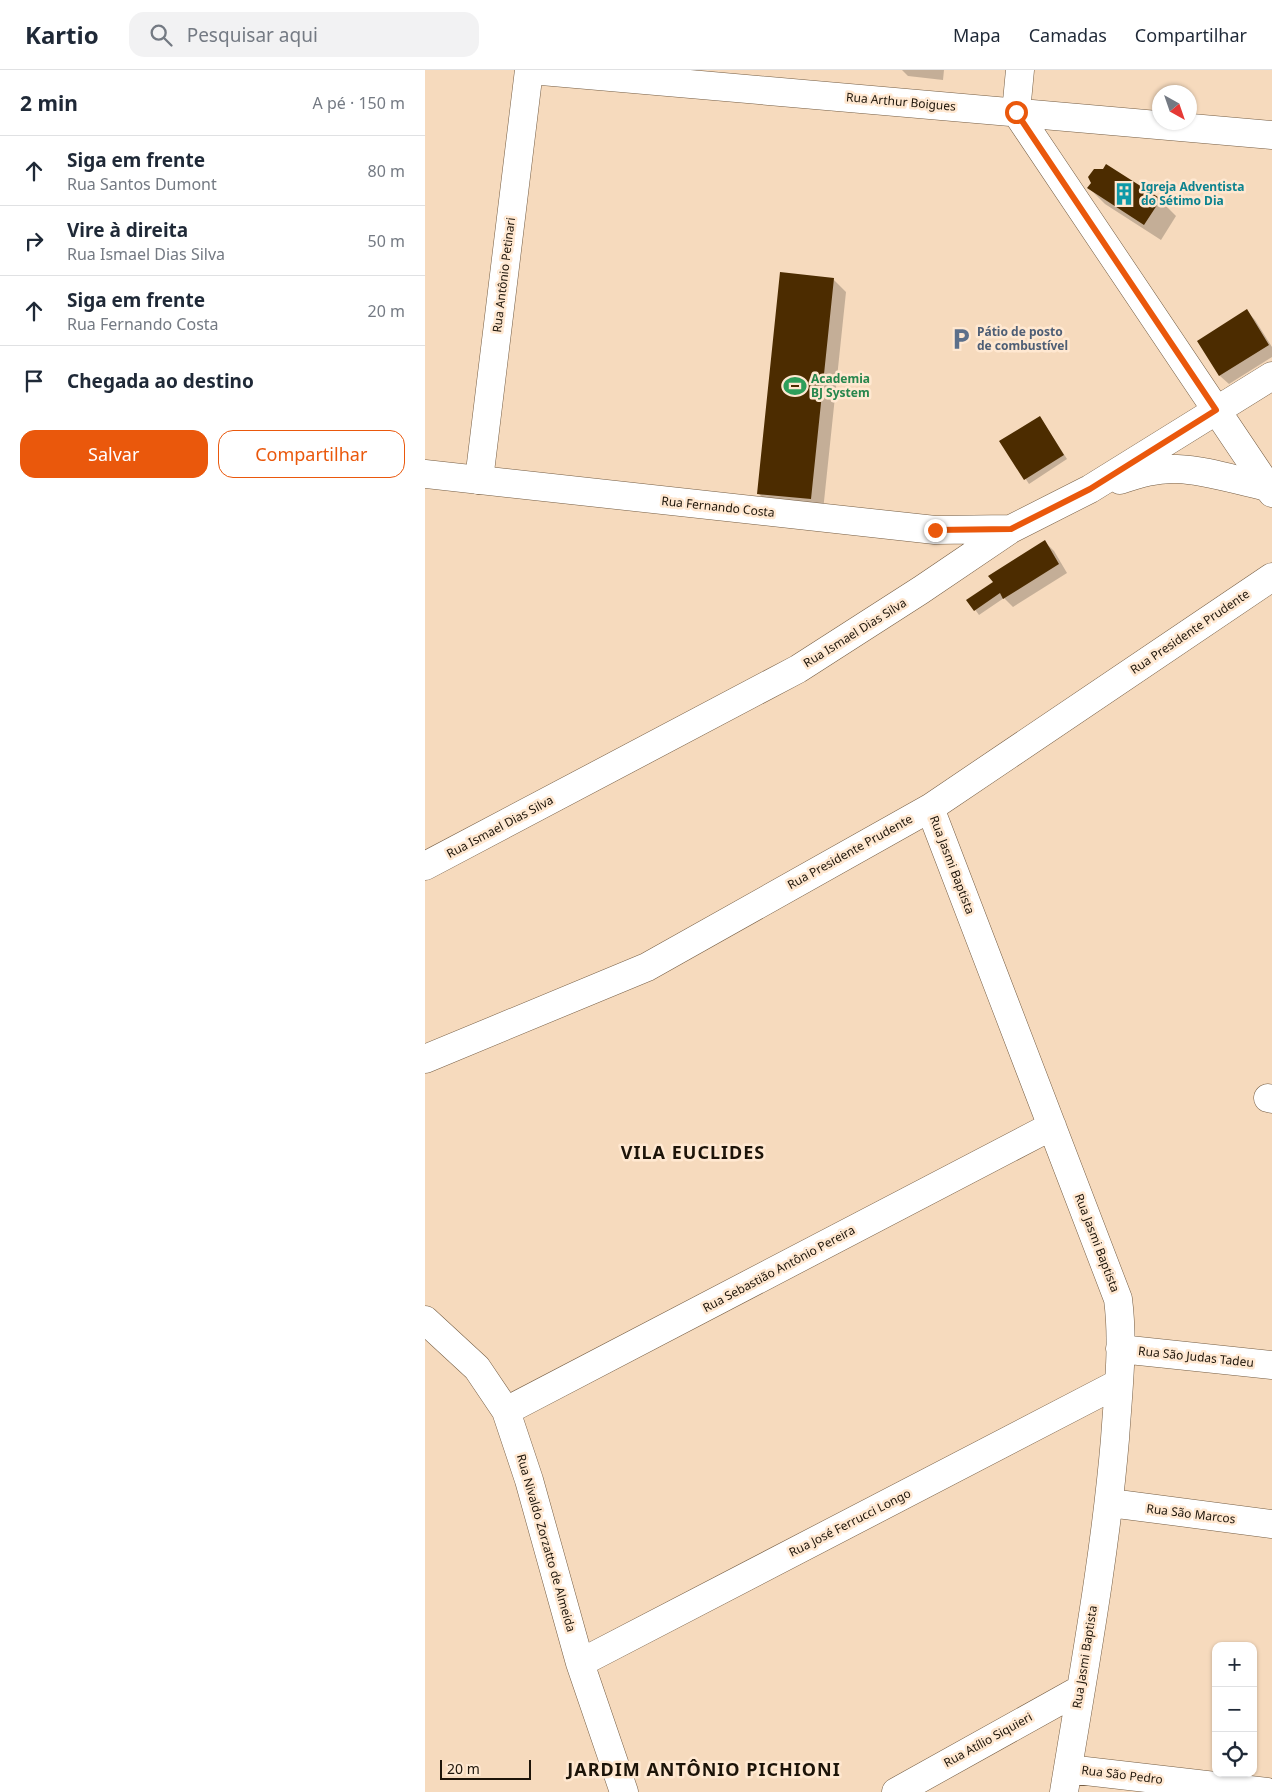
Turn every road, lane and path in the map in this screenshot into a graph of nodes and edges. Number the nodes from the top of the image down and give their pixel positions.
1 (529, 70) edge
2 (1020, 70) edge
3 (1016, 112) junction
4 (1272, 135) edge
5 (1272, 376) edge
6 (1216, 410) junction
7 (425, 474) edge
8 (479, 480) junction
9 (1090, 489) junction
10 (1270, 490) edge
11 (1011, 529) junction
12 (1272, 577) edge
13 (930, 808) junction
14 (425, 866) edge
15 (425, 1059) edge
16 (1052, 1126) junction
17 (425, 1320) edge
18 (1120, 1349) junction
19 (1272, 1365) edge
20 (1119, 1383) junction
21 (506, 1411) junction
22 (1109, 1503) junction
23 (1272, 1524) edge
24 (580, 1663) junction
25 (1081, 1689) junction
26 (1066, 1780) edge
27 (624, 1792) edge
28 (896, 1792) edge
29 (1267, 1792) edge

1 - 3 street, Rua Arthur Boigues
1 - 8 street, Rua Antônio Petinari
2 - 3 street
3 - 4 street, Rua Arthur Boigues
3 - 6 street
5 - 6 street, Rua Ismael Dias Silva
6 - 9 street, Rua Ismael Dias Silva
6 - 10 street
7 - 8 street, Rua Fernando Costa
8 - 11 street, Rua Fernando Costa
9 - 10 street
9 - 11 street, Rua Ismael Dias Silva
11 - 14 street, Rua Ismael Dias Silva
12 - 13 street, Rua Presidente Prudente
13 - 15 street, Rua Presidente Prudente
13 - 16 street, Rua Jasmi Baptista
16 - 18 street, Rua Jasmi Baptista
16 - 21 street, Rua Sebastião Antônio Pereira
17 - 21 street, Rua Nivaldo Zorzatto de Almeida
18 - 19 street, Rua São Judas Tadeu
18 - 20 street, Rua Jasmi Baptista
20 - 22 street, Rua Jasmi Baptista
20 - 24 street, Rua José Ferrucci Longo
21 - 24 street, Rua Nivaldo Zorzatto de Almeida
22 - 23 street, Rua São Marcos
22 - 25 street, Rua Jasmi Baptista
24 - 27 street, Rua Nivaldo Zorzatto de Almeida
25 - 26 street, Rua Jasmi Baptista
25 - 28 street, Rua Atílio Siquieri
26 - 29 street, Rua São Pedro

